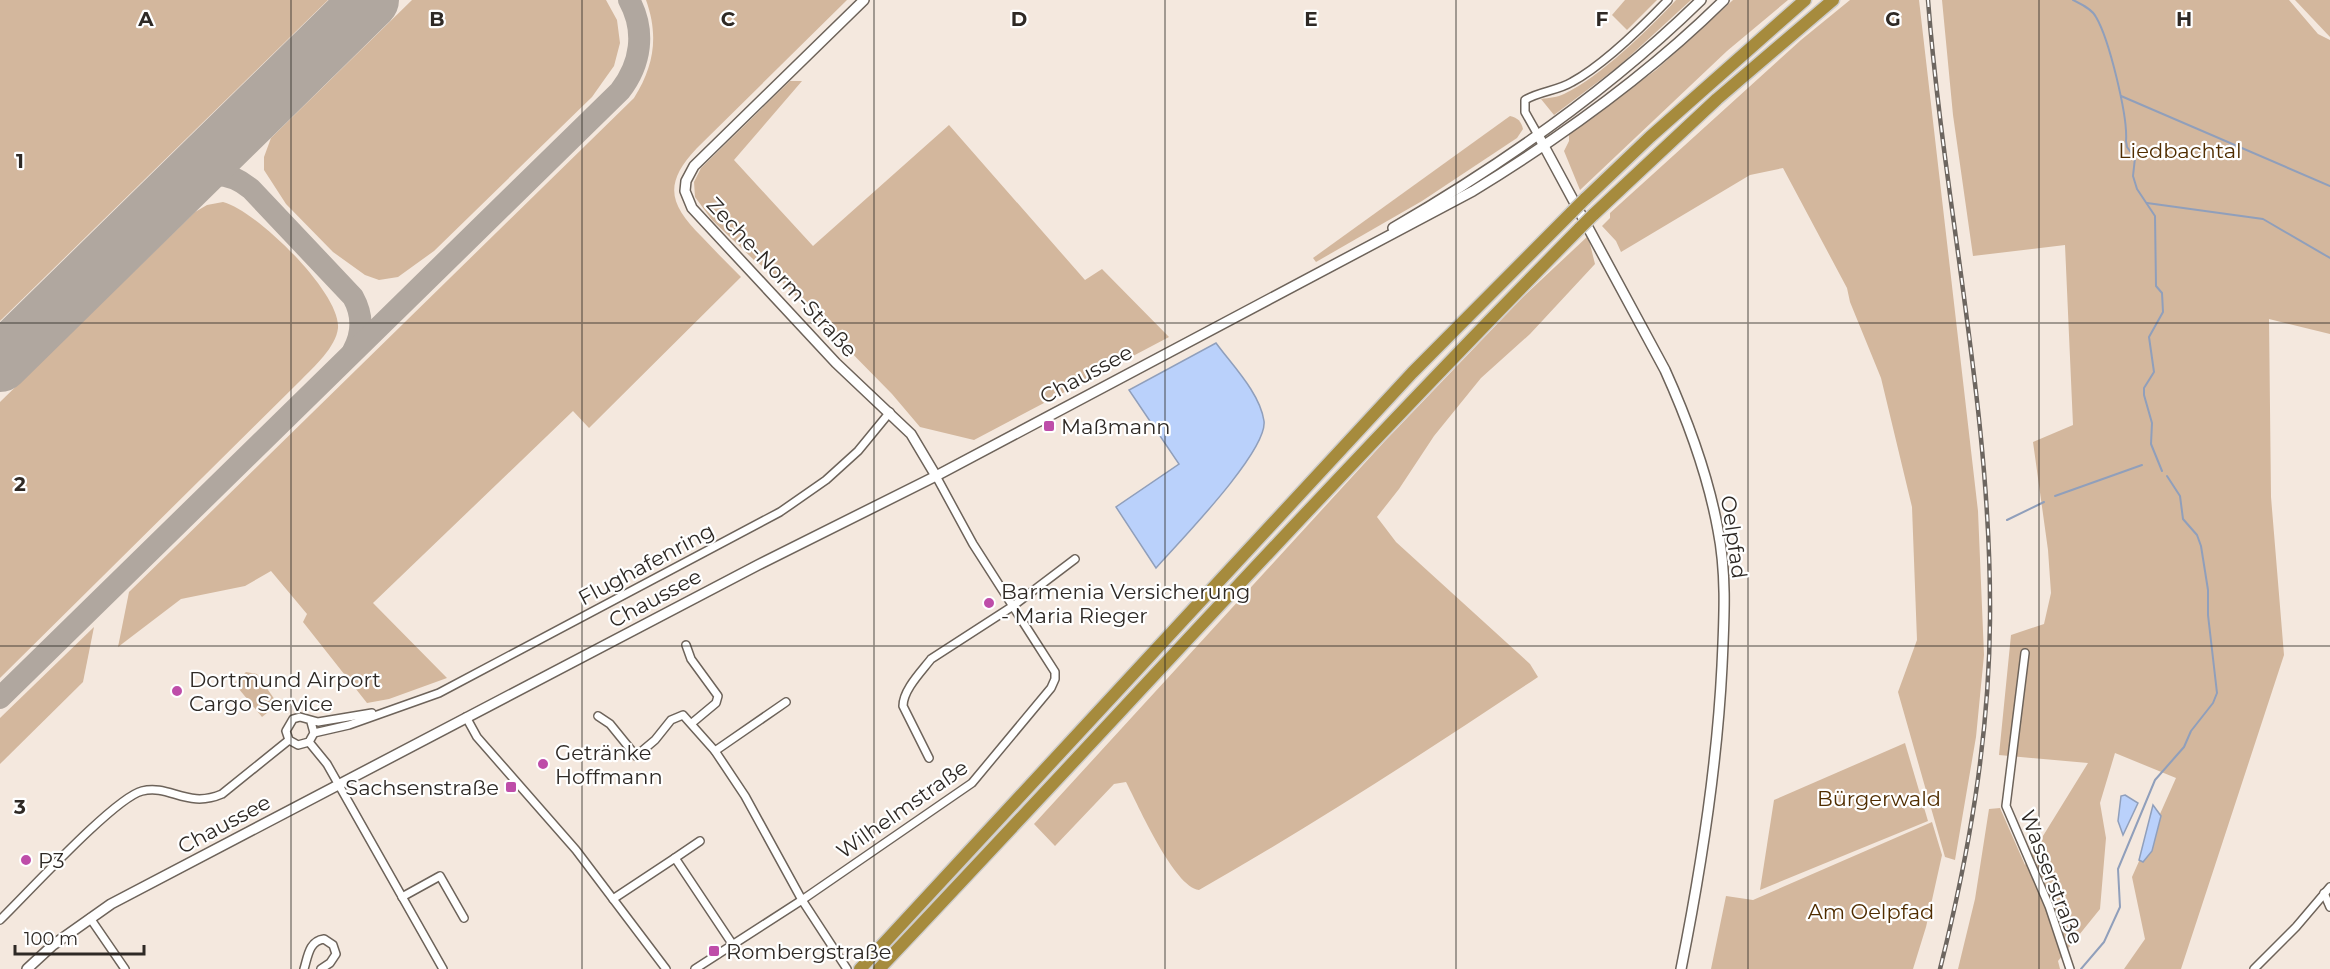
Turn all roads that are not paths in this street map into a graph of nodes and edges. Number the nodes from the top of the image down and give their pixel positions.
1 (864, 0) edge
2 (1668, 0) edge
3 (1701, 0) edge
4 (1724, 0) edge
5 (1805, 0) edge
6 (1833, 0) edge
7 (1538, 135) junction
8 (1545, 147) junction
9 (1311, 276) junction
10 (890, 412) junction
11 (936, 476) junction
12 (1074, 559) dead end
13 (1013, 606) junction
14 (686, 645) dead end
15 (2025, 653) dead end
16 (786, 702) dead end
17 (393, 710) junction
18 (598, 716) dead end
19 (466, 717) junction
20 (311, 722) junction
21 (692, 723) junction
22 (314, 733) junction
23 (289, 740) junction
24 (309, 742) junction
25 (715, 751) junction
26 (929, 758) dead end
27 (338, 784) junction
28 (700, 841) dead end
29 (675, 858) junction
30 (2330, 887) edge
31 (2324, 893) junction
32 (402, 897) junction
33 (613, 899) junction
34 (802, 900) junction
35 (2330, 907) edge
36 (90, 918) junction
37 (464, 918) dead end
38 (0, 920) edge
39 (733, 945) junction
40 (27, 969) edge
41 (125, 969) edge
42 (304, 969) edge
43 (321, 969) edge
44 (443, 969) edge
45 (666, 969) edge
46 (695, 969) edge
47 (847, 969) edge
48 (860, 969) edge
49 (879, 969) edge
50 (1681, 969) edge
51 (2070, 969) edge
52 (2254, 969) edge

1 - 10 main road, Zeche-Norm-Straße
2 - 7 street
3 - 7 main road, Chaussee
4 - 8 main road, Chaussee
5 - 48 highway, bridge
6 - 49 highway, bridge
7 - 8 main road, Oelpfad
7 - 9 main road, Chaussee
8 - 9 main road, Chaussee
8 - 50 main road, Oelpfad
9 - 11 main road, Chaussee
10 - 11 main road, Zeche-Norm-Straße
10 - 17 street, Flughafenring
11 - 13 street, Wilhelmstraße
11 - 19 main road, Chaussee
12 - 13 street
13 - 26 street
13 - 34 street, Wilhelmstraße
14 - 21 street
15 - 51 street, Wasserstraße
16 - 25 street
17 - 20 street, Flughafenring
17 - 22 street, Flughafenring
18 - 21 street
19 - 27 main road, Chaussee
19 - 33 street
20 - 22 street
20 - 23 street, Flughafenring
21 - 25 street
22 - 24 street
23 - 24 street
23 - 38 street, Flughafenring
24 - 27 street
25 - 34 street
27 - 32 street
27 - 36 main road, Chaussee
28 - 29 street
29 - 33 street
29 - 39 street
30 - 31 street
31 - 35 street
31 - 52 street
32 - 37 street
32 - 44 street
33 - 45 street
34 - 39 street, Wilhelmstraße
34 - 47 street
36 - 40 main road, Chaussee
36 - 41 street
39 - 46 street, Wilhelmstraße
42 - 43 street

